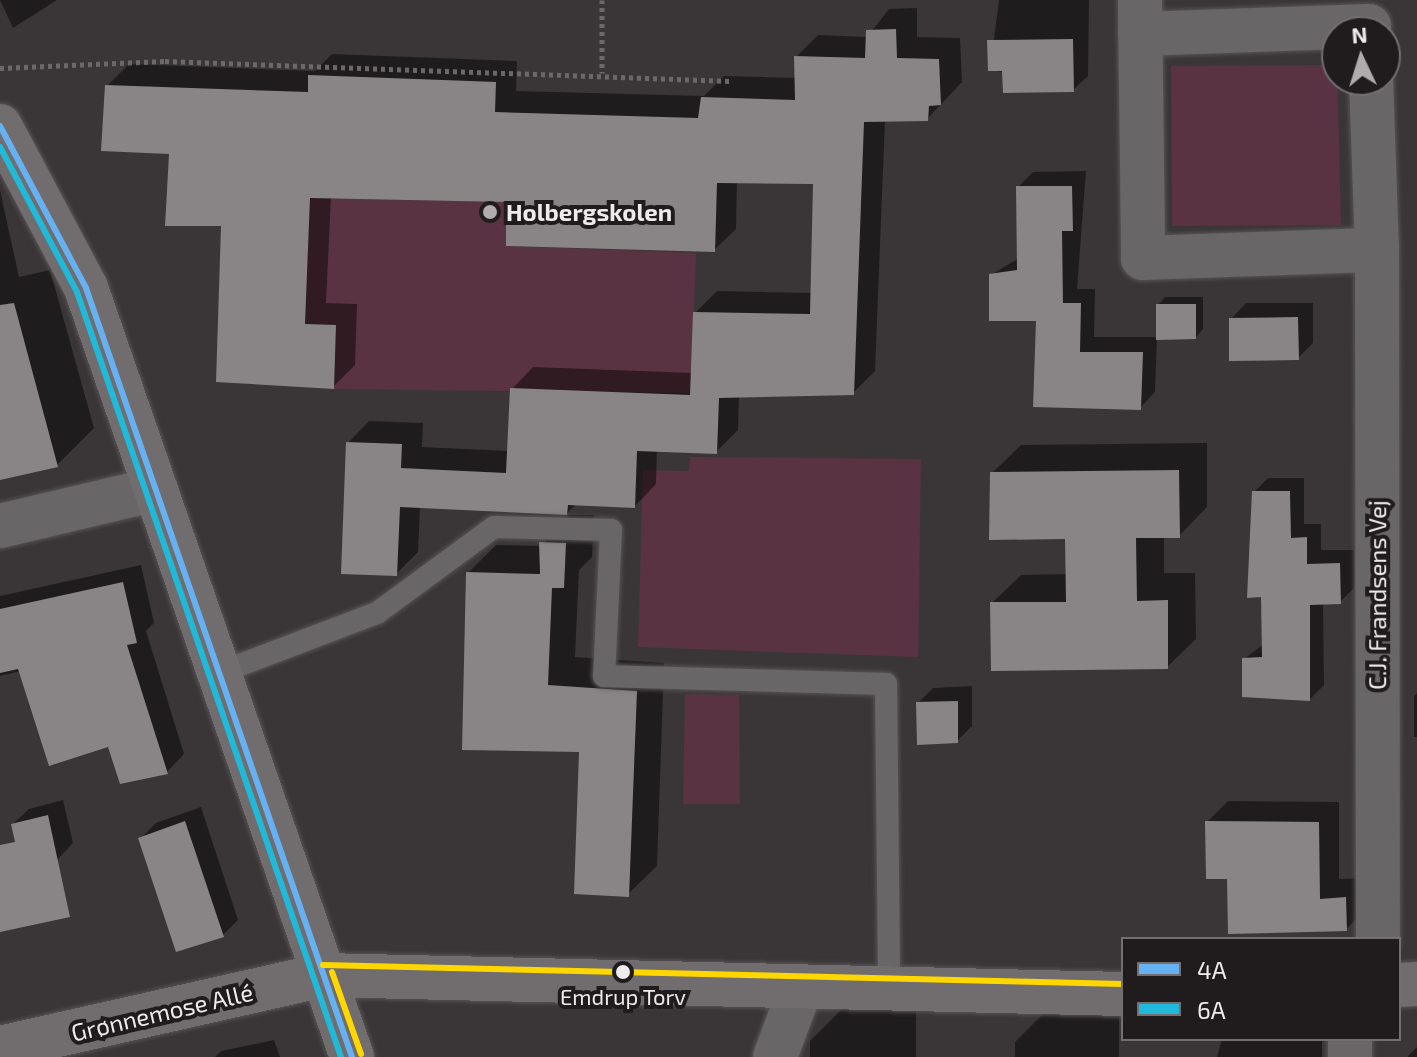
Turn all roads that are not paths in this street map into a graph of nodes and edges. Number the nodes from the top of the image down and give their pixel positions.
1 (1140, 17) edge
2 (1321, 24) edge
3 (1372, 96) edge
4 (0, 126) edge
5 (1377, 250) junction
6 (156, 489) junction
7 (0, 526) edge
8 (219, 673) junction
9 (1378, 937) edge
10 (323, 975) junction
11 (801, 987) junction
12 (889, 987) junction
13 (1121, 994) edge
14 (0, 1048) edge
15 (352, 1057) edge
16 (775, 1057) edge

1 - 2 street
1 - 5 street
3 - 5 street, C.J. Frandsens Vej
4 - 6 street
5 - 9 street, C.J. Frandsens Vej
6 - 7 street
6 - 8 street
8 - 10 street
8 - 12 lane
10 - 11 street, Grønnemose Allé
10 - 14 street, Grønnemose Allé
10 - 15 street
11 - 12 street, Grønnemose Allé
11 - 16 street
12 - 13 street, Grønnemose Allé

